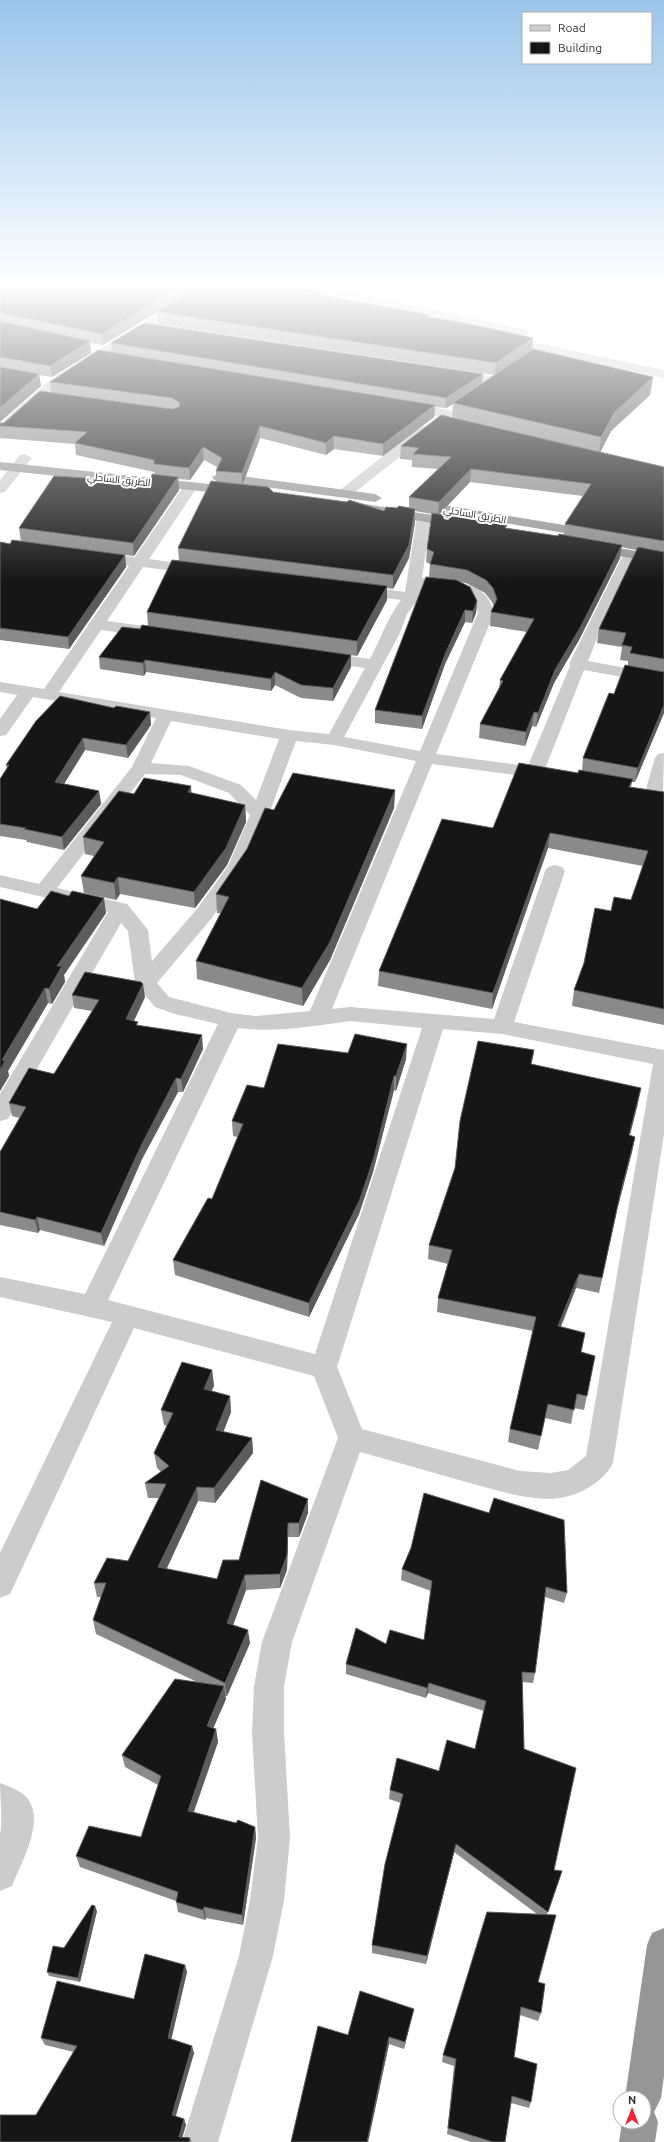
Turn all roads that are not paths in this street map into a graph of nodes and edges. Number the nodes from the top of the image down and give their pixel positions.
1 (54, 383) edge
2 (492, 383) edge
3 (478, 393) edge
4 (38, 397) junction
5 (54, 400) edge
6 (395, 406) edge
7 (460, 406) edge
8 (446, 421) junction
9 (0, 431) edge
10 (0, 456) edge
11 (20, 463) junction
12 (0, 466) edge
13 (191, 486) junction
14 (0, 489) edge
15 (345, 493) junction
16 (424, 517) junction
17 (615, 537) edge
18 (630, 554) junction
19 (85, 556) edge
20 (664, 560) edge
21 (139, 563) junction
22 (210, 572) edge
23 (342, 588) edge
24 (412, 590) junction
25 (98, 625) junction
26 (170, 635) edge
27 (304, 655) edge
28 (577, 664) junction
29 (375, 665) junction
30 (664, 680) edge
31 (0, 687) edge
32 (28, 692) junction
33 (49, 695) junction
34 (166, 714) junction
35 (0, 731) edge
36 (289, 735) junction
37 (334, 740) junction
38 (428, 758) junction
39 (664, 758) edge
40 (140, 768) junction
41 (535, 772) junction
42 (564, 777) edge
43 (652, 792) edge
44 (260, 814) junction
45 (556, 872) dead end
46 (0, 882) edge
47 (44, 891) junction
48 (120, 908) junction
49 (145, 983) junction
50 (318, 1018) junction
51 (230, 1020) junction
52 (435, 1021) junction
53 (502, 1027) junction
54 (664, 1058) edge
55 (664, 1064) edge
56 (0, 1113) edge
57 (0, 1287) edge
58 (92, 1306) junction
59 (126, 1316) junction
60 (324, 1367) junction
61 (352, 1438) junction
62 (0, 1584) edge
63 (0, 1799) edge
64 (0, 1874) edge
65 (664, 1945) edge
66 (644, 2090) edge
67 (639, 2130) edge
68 (200, 2142) edge
69 (637, 2142) edge

1 - 4 street
2 - 3 street
4 - 5 street
4 - 9 street
6 - 8 street
7 - 8 street
8 - 15 street
10 - 11 highway, الطريق الساحلي
11 - 12 highway, الطريق الساحلي
11 - 13 highway, الطريق الساحلي
11 - 14 street
11 - 15 highway, الطريق الساحلي
13 - 16 highway, الطريق الساحلي
13 - 21 street
15 - 17 highway, الطريق الساحلي
16 - 18 highway, الطريق الساحلي
16 - 24 street
18 - 20 highway, الطريق الساحلي
18 - 28 street
19 - 21 street
21 - 22 street
21 - 25 street
23 - 24 street
24 - 29 street
24 - 38 street
25 - 26 street
25 - 33 street
27 - 29 street
28 - 30 street
28 - 41 street
29 - 37 street
31 - 32 street
32 - 33 street
32 - 35 street
33 - 34 street
34 - 36 street
34 - 40 street
36 - 37 street
36 - 44 street
37 - 38 street
38 - 41 street
38 - 50 street
39 - 43 street
40 - 44 street
40 - 47 street
41 - 42 street
44 - 49 street
45 - 53 street
46 - 47 street
47 - 48 street
48 - 49 street
48 - 56 street
49 - 51 street
50 - 51 street
50 - 52 street
51 - 58 street
52 - 53 street
52 - 60 street
53 - 54 street
55 - 61 street
57 - 58 street
58 - 59 street
59 - 60 street
59 - 62 street
60 - 61 street
61 - 68 street
63 - 64 street
65 - 66 highway
67 - 69 highway

